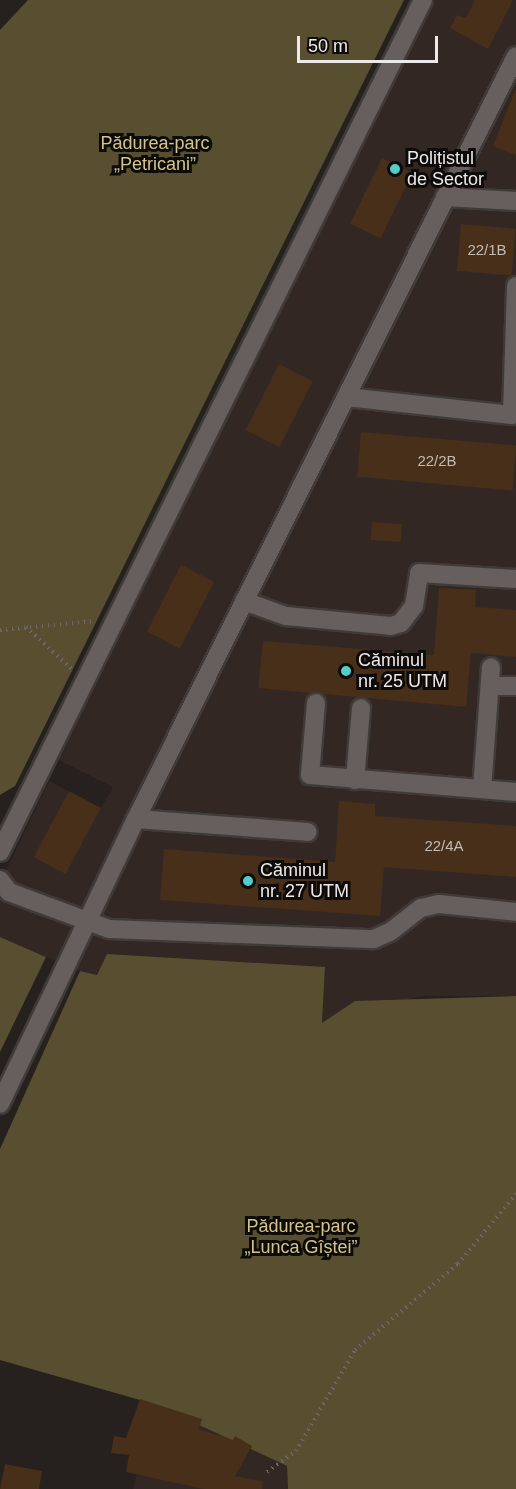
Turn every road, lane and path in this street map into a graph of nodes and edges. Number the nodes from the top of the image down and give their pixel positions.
1 (423, 0) edge
2 (516, 56) edge
3 (445, 197) junction
4 (516, 201) edge
5 (516, 286) edge
6 (515, 364) edge
7 (346, 397) junction
8 (516, 579) edge
9 (244, 601) junction
10 (117, 619) junction
11 (25, 626) junction
12 (0, 630) edge
13 (491, 667) dead end
14 (86, 682) junction
15 (490, 686) junction
16 (516, 687) edge
17 (316, 703) dead end
18 (361, 708) dead end
19 (355, 780) junction
20 (482, 789) junction
21 (516, 792) edge
22 (136, 819) junction
23 (308, 832) dead end
24 (0, 852) edge
25 (0, 880) edge
26 (516, 912) edge
27 (85, 923) junction
28 (0, 1104) edge
29 (516, 1194) edge
30 (267, 1472) dead end

1 - 10 lane
2 - 3 lane
3 - 4 lane
3 - 7 lane
5 - 6 lane
6 - 7 lane
7 - 9 lane
8 - 9 lane
9 - 22 lane
10 - 11 path
10 - 14 lane
11 - 12 path
11 - 14 path
13 - 15 lane
14 - 24 lane
15 - 16 lane
15 - 20 lane
17 - 19 lane
18 - 19 lane
19 - 20 lane
20 - 21 lane
22 - 23 lane
22 - 27 lane
25 - 27 lane
26 - 27 lane
27 - 28 lane
29 - 30 path

